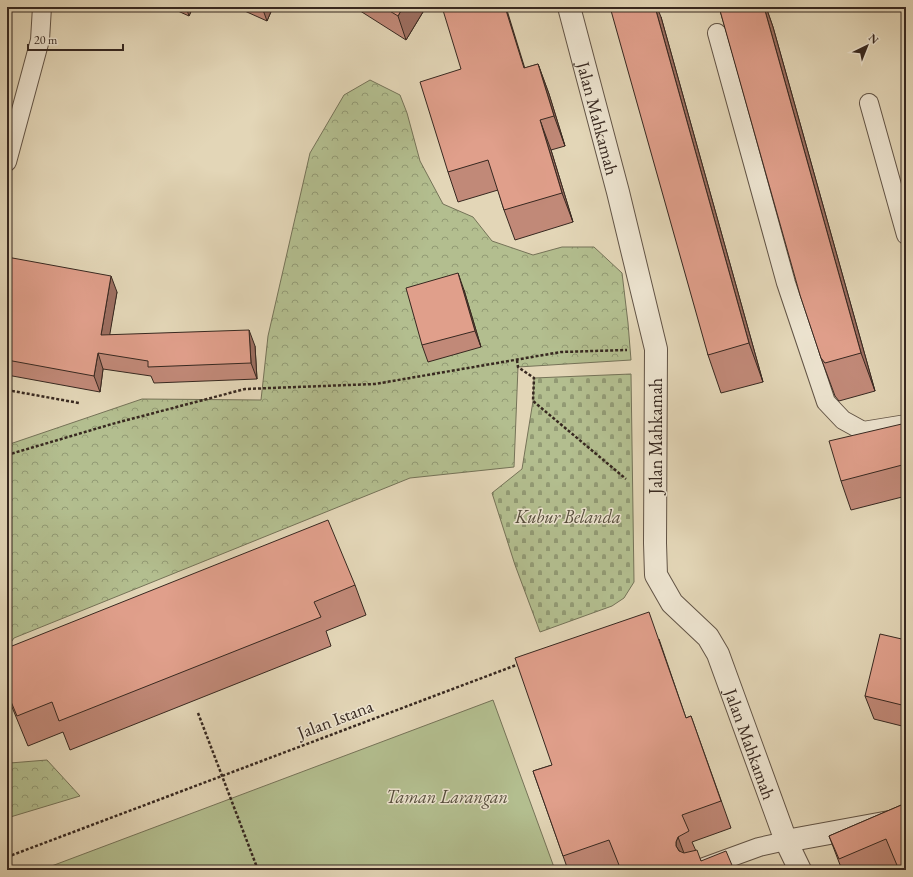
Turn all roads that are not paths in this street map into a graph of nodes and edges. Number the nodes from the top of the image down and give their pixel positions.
1 (42, 7) edge
2 (569, 7) edge
3 (717, 33) dead end
4 (869, 104) dead end
5 (7, 162) edge
6 (906, 235) edge
7 (906, 424) edge
8 (906, 819) edge
9 (786, 841) junction
10 (696, 870) edge
11 (800, 870) edge

1 - 5 lane
2 - 9 street, Jalan Mahkamah
3 - 7 lane
4 - 6 lane
8 - 9 street
9 - 10 lane
9 - 11 street, Jalan Mahkamah

